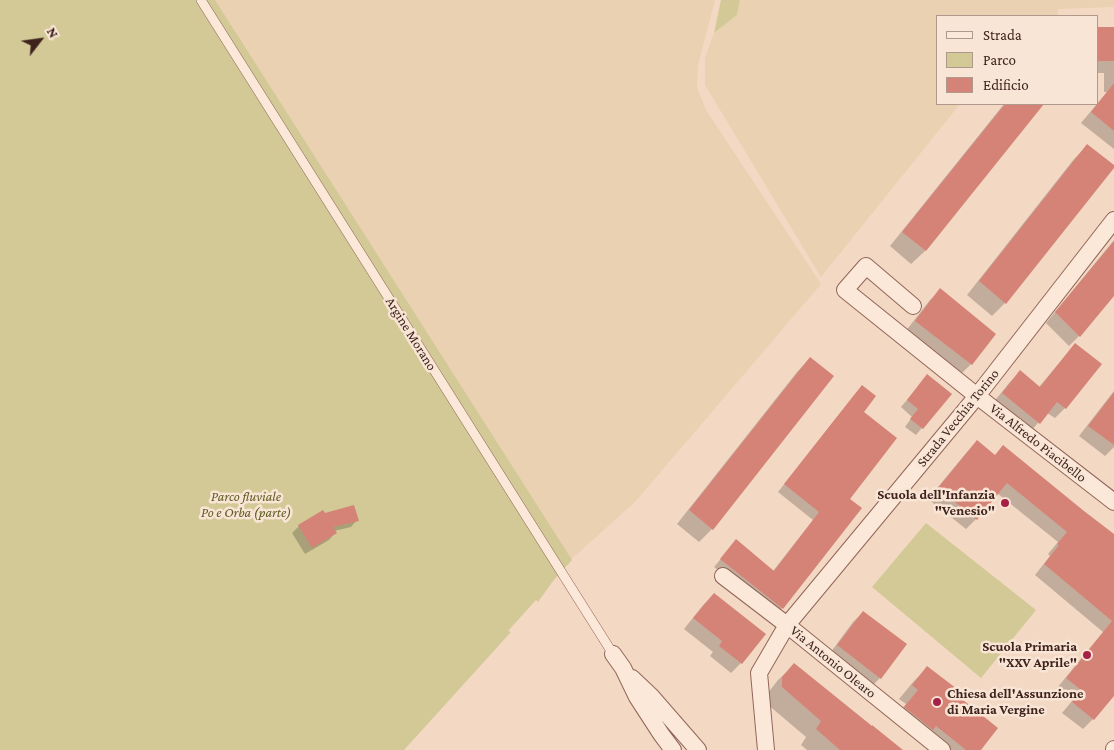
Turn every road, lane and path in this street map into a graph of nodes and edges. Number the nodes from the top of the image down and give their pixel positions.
1 (201, 0) edge
2 (1114, 220) edge
3 (913, 306) dead end
4 (977, 396) junction
5 (1114, 502) edge
6 (723, 576) dead end
7 (787, 625) junction
8 (613, 654) joint
9 (623, 668) junction
10 (673, 750) edge
11 (698, 750) edge
12 (766, 750) edge
13 (942, 750) edge

1 - 8 lane, Argine Morano
2 - 4 street, Strada Vecchia Torino
3 - 4 street, Via Alfredo Piacibello
4 - 5 street, Via Alfredo Piacibello
4 - 7 street, Strada Vecchia Torino
6 - 7 street, Via Antonio Olearo
7 - 12 street, Strada Vecchia Torino
7 - 13 street, Via Antonio Olearo
8 - 9 street, Argine Morano
9 - 10 street, Argine Morano
9 - 11 street, Argine Morano

